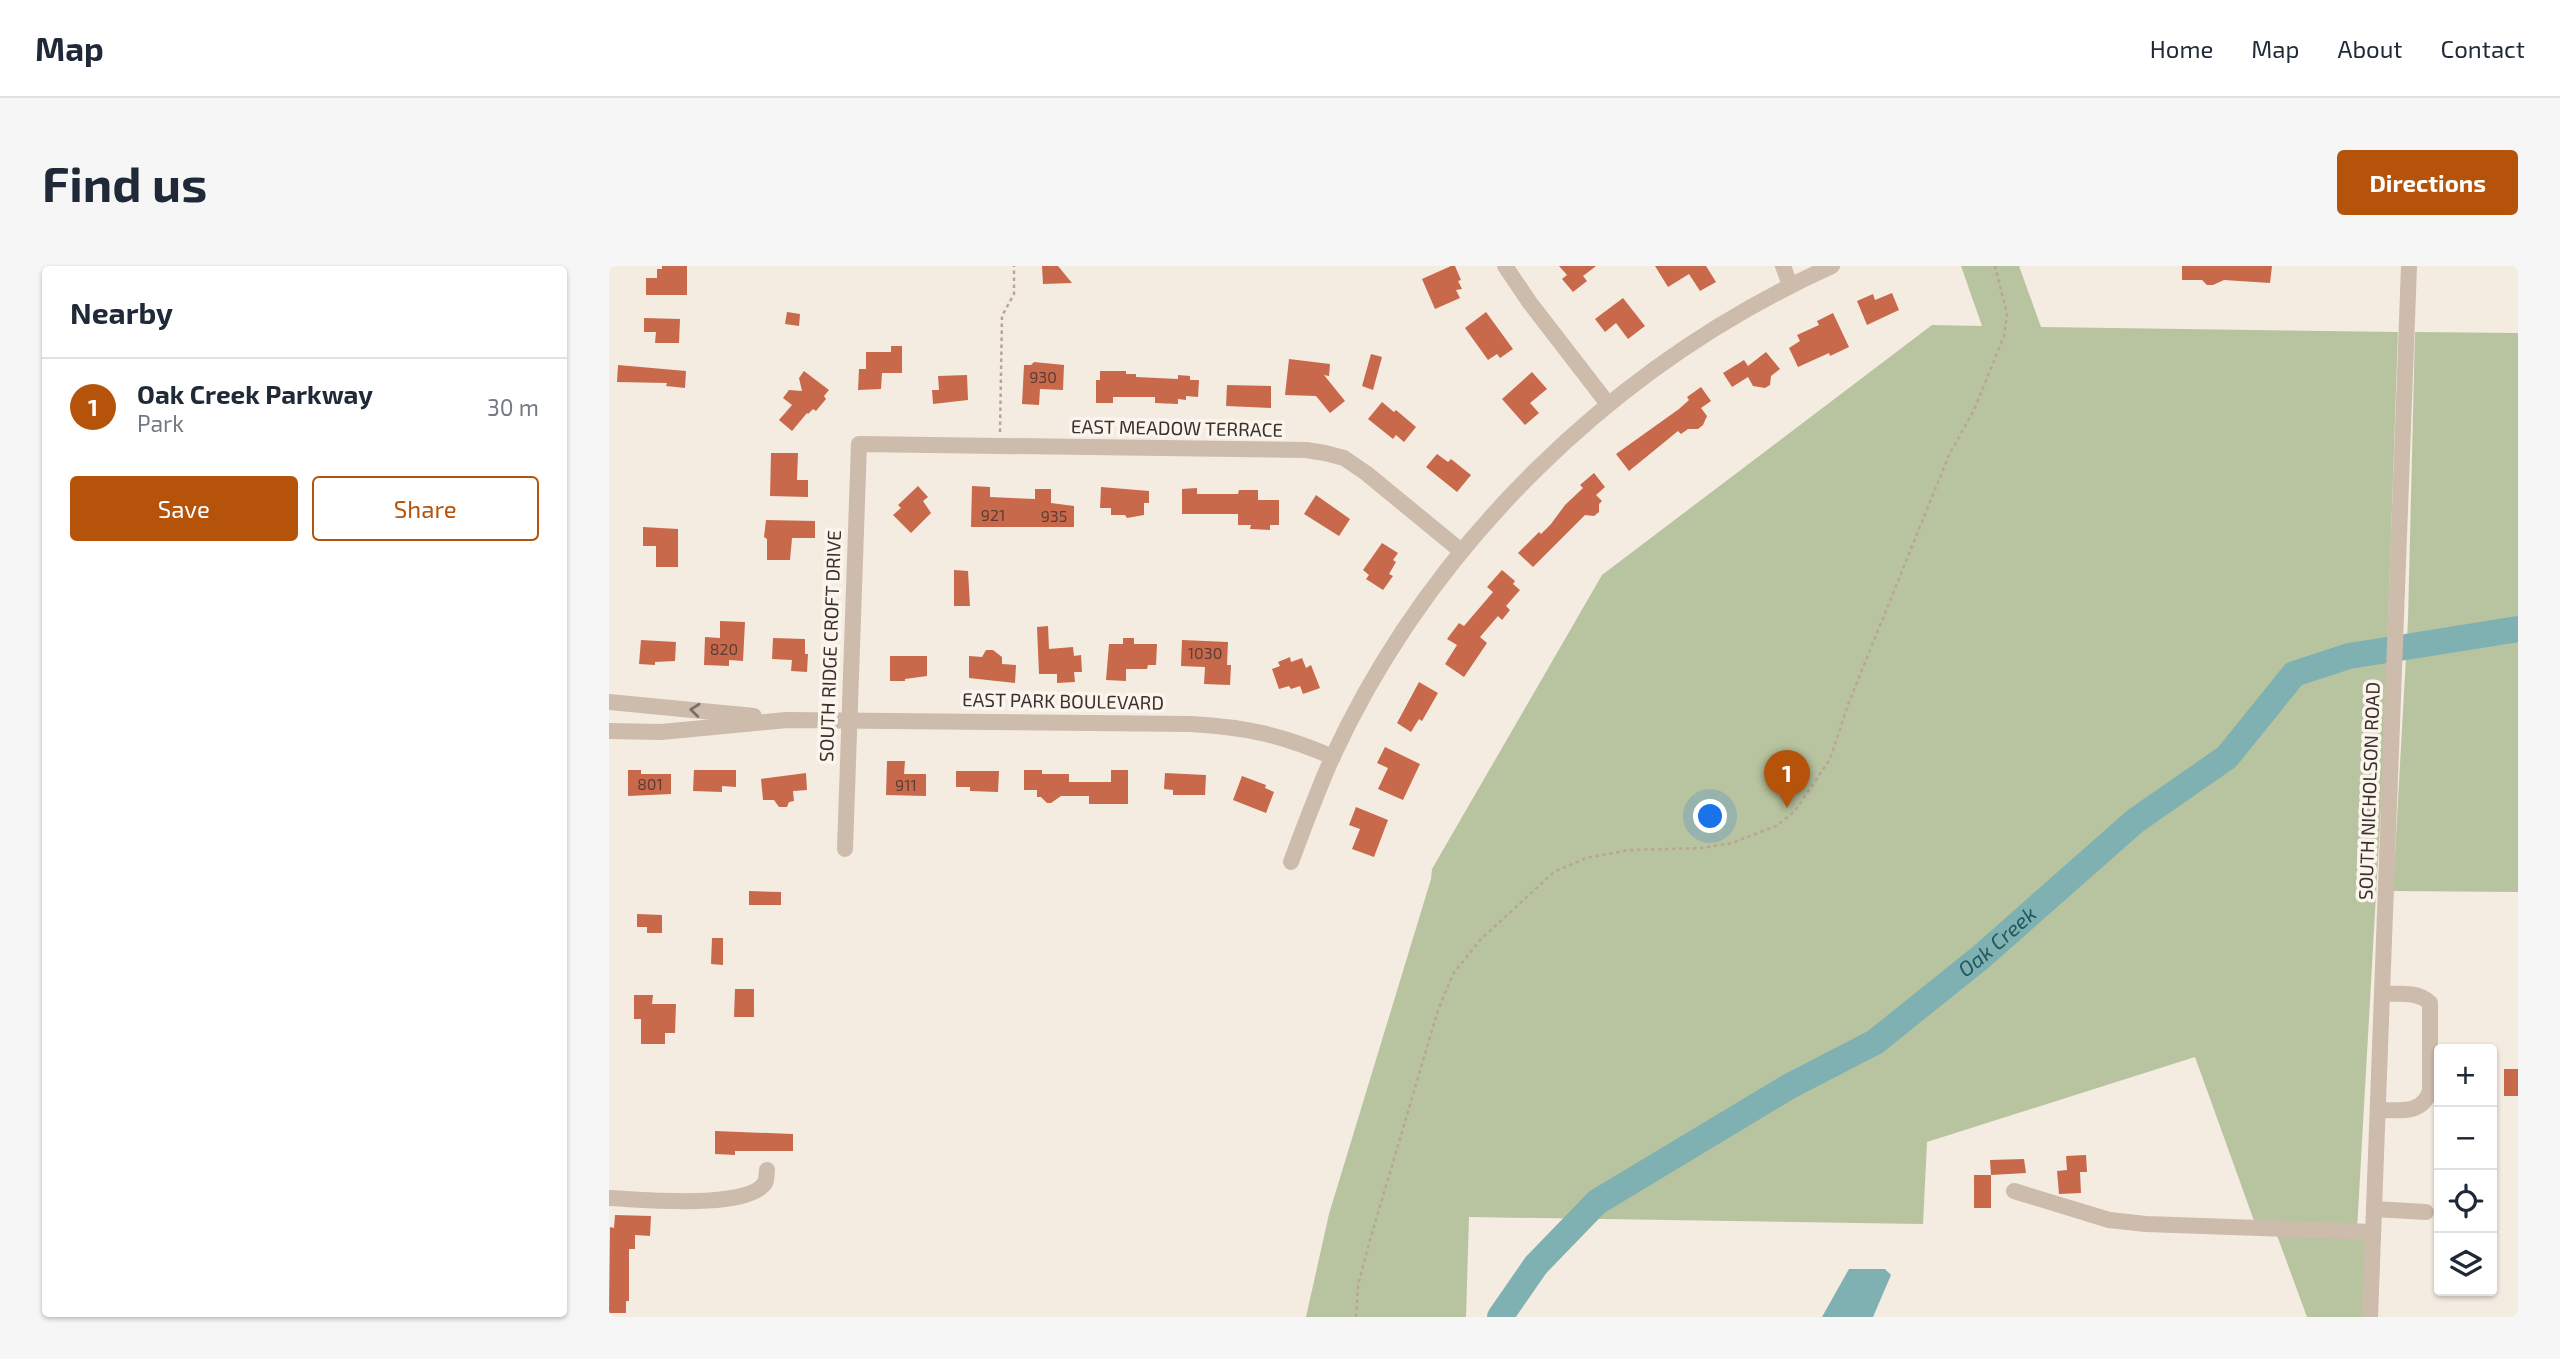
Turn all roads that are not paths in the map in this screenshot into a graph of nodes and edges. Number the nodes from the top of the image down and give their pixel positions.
1 (1505, 266) edge
2 (1783, 266) edge
3 (1832, 266) edge
4 (2409, 266) edge
5 (1790, 285) junction
6 (1608, 404) junction
7 (859, 444) joint
8 (1461, 551) junction
9 (609, 702) edge
10 (787, 720) junction
11 (848, 720) junction
12 (609, 731) edge
13 (1333, 757) junction
14 (845, 849) dead end
15 (1291, 862) dead end
16 (2383, 994) junction
17 (2378, 1110) junction
18 (767, 1170) dead end
19 (2014, 1191) dead end
20 (609, 1198) edge
21 (2374, 1209) junction
22 (2427, 1212) dead end
23 (2373, 1232) junction
24 (2370, 1317) edge

1 - 6 street
2 - 5 street
3 - 5 street
4 - 16 street, SOUTH NICHOLSON ROAD
5 - 6 street
6 - 8 street
7 - 8 street, EAST MEADOW TERRACE
7 - 11 street, SOUTH RIDGE CROFT DRIVE
8 - 13 street
10 -> 9 street, EAST PARK BOULEVARD
10 - 11 street, EAST PARK BOULEVARD
10 - 12 street, EAST PARK BOULEVARD
11 - 13 street, EAST PARK BOULEVARD
11 - 14 street, SOUTH RIDGE CROFT DRIVE
13 - 15 street
16 - 17 street, SOUTH NICHOLSON ROAD
16 - 17 street
17 - 21 street, SOUTH NICHOLSON ROAD
18 - 20 street
19 - 23 street
21 - 22 street
21 - 23 street, SOUTH NICHOLSON ROAD
23 - 24 street, SOUTH NICHOLSON ROAD

